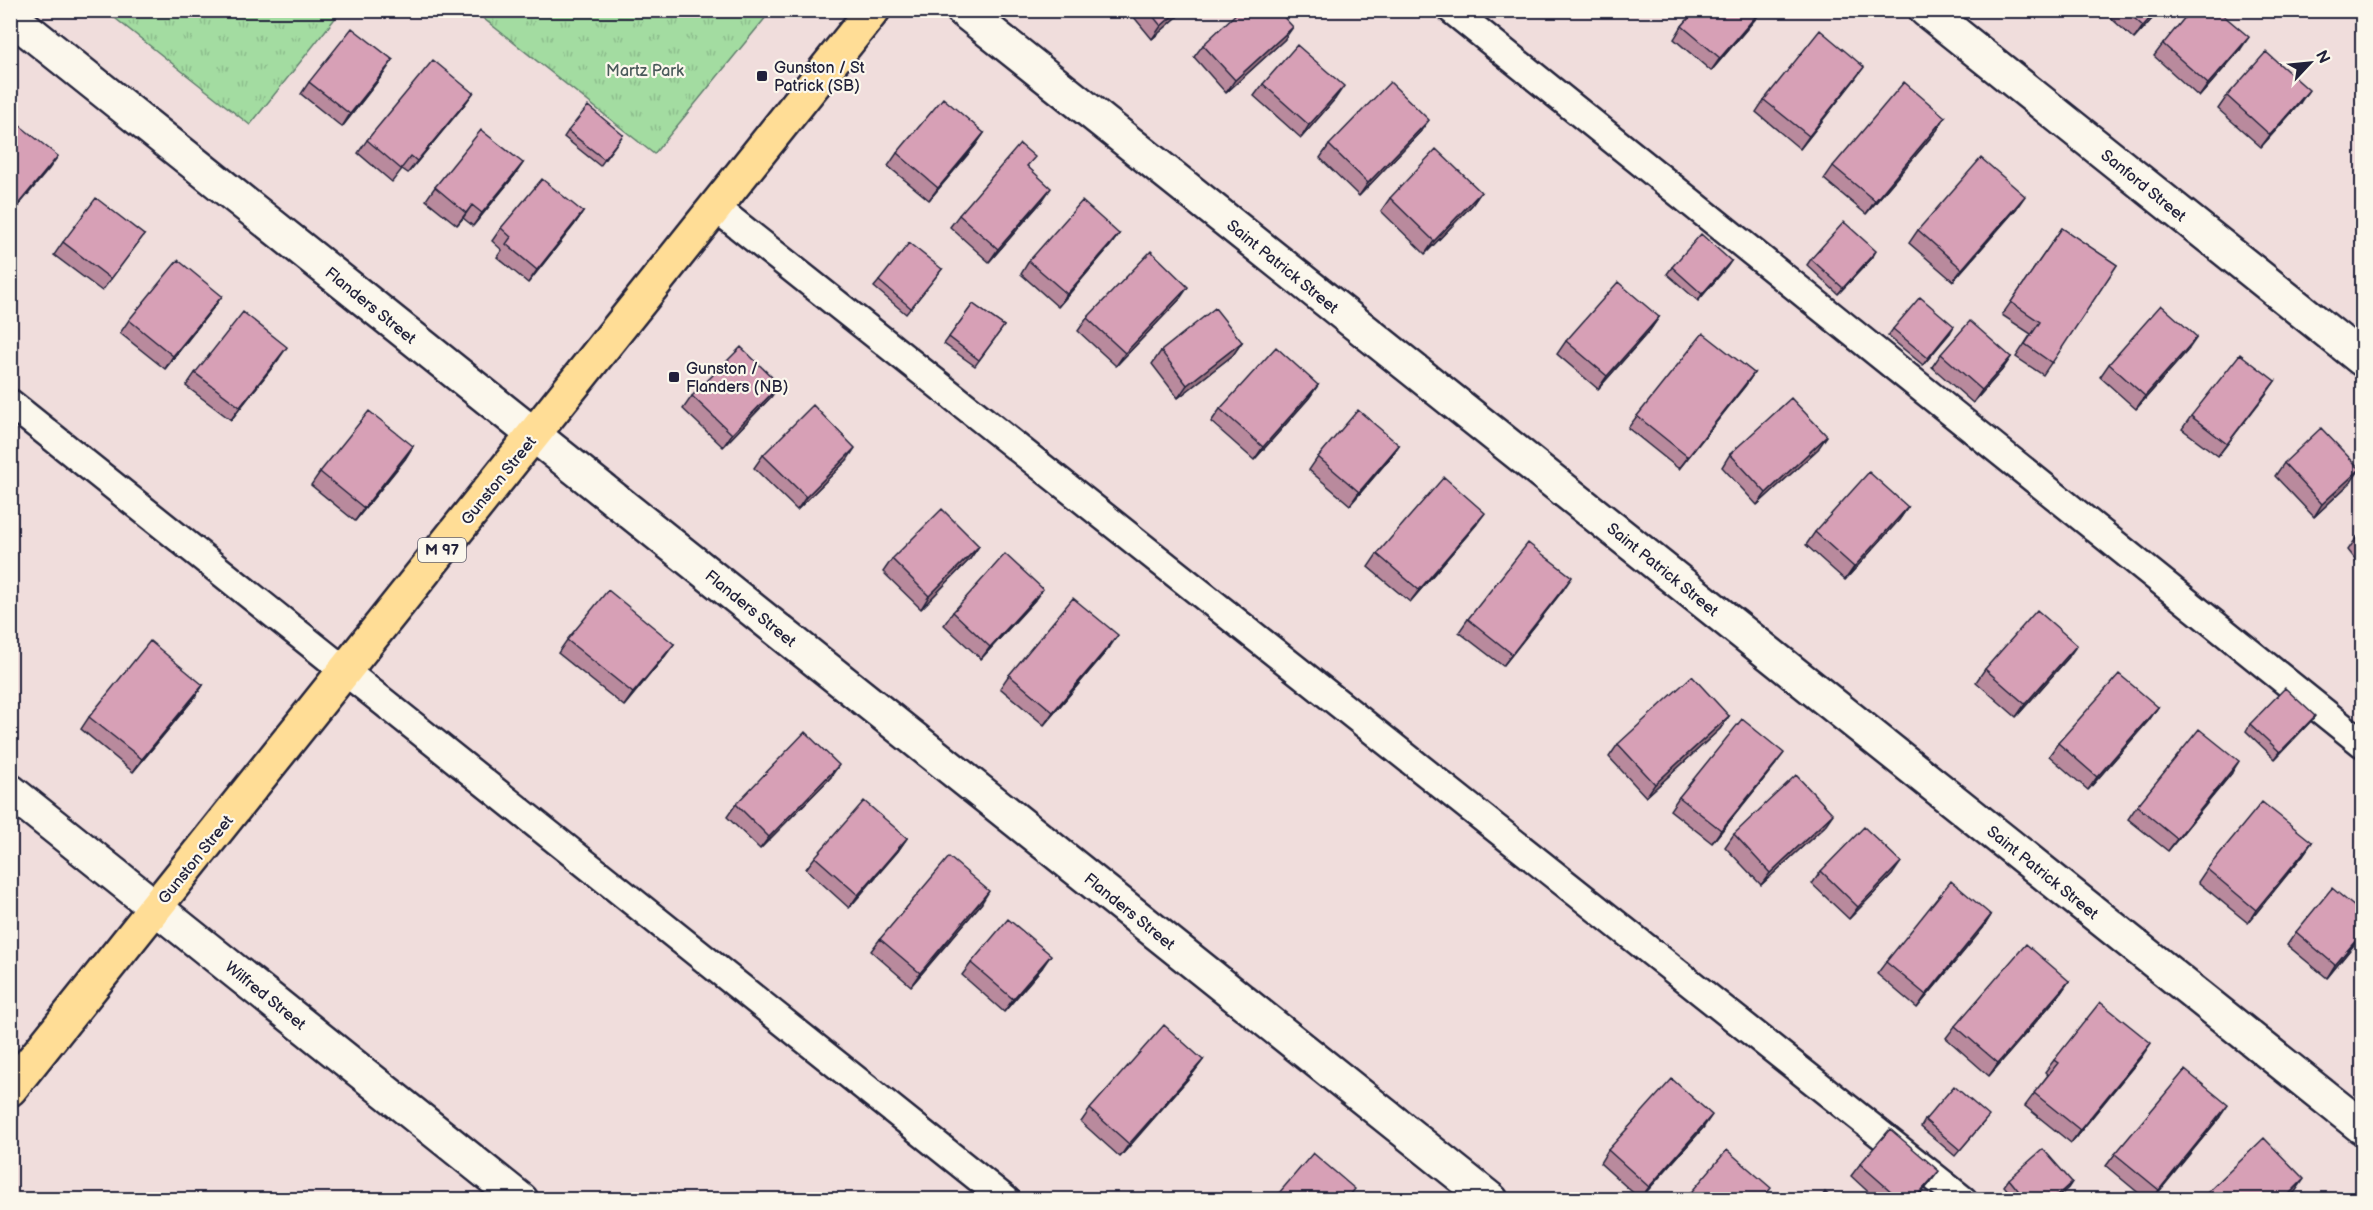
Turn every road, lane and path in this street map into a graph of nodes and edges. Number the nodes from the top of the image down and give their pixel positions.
1 (873, 10) edge
2 (963, 10) edge
3 (1452, 10) edge
4 (1926, 10) edge
5 (10, 16) edge
6 (716, 207) junction
7 (2362, 359) edge
8 (10, 403) edge
9 (534, 435) junction
10 (344, 672) junction
11 (2362, 743) edge
12 (10, 791) edge
13 (157, 906) junction
14 (10, 1089) edge
15 (2362, 1127) edge
16 (521, 1200) edge
17 (1006, 1200) edge
18 (1491, 1200) edge
19 (1963, 1200) edge

1 - 6 main road, Gunston Street / M 97
2 - 15 street, Saint Patrick Street
3 - 11 lane
4 - 7 street, Sanford Street
5 - 9 street, Flanders Street
6 - 9 main road, Gunston Street / M 97
6 - 19 lane
8 - 10 lane
9 - 10 main road, Gunston Street / M 97
9 - 18 street, Flanders Street
10 - 13 main road, Gunston Street / M 97
10 - 17 lane
12 - 13 street, Wilfred Street
13 - 14 main road, Gunston Street / M 97
13 - 16 street, Wilfred Street

